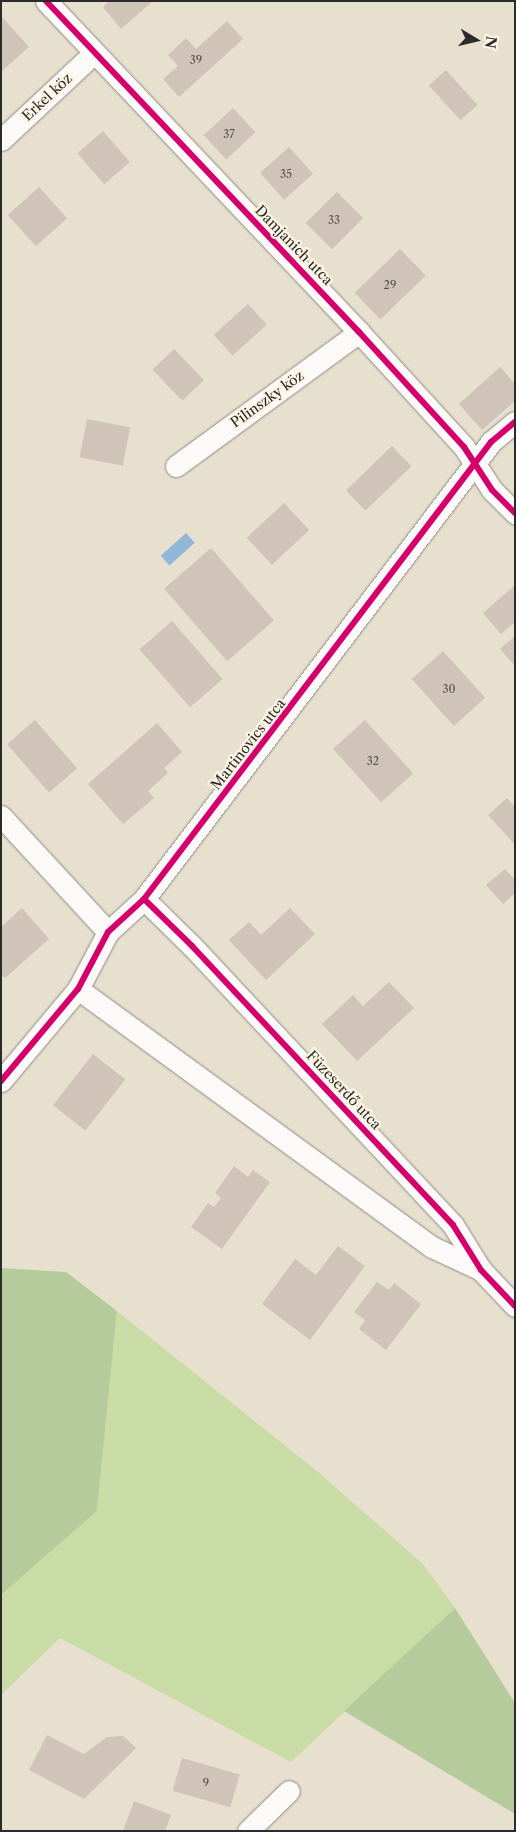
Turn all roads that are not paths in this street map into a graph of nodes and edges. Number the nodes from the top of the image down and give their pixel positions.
1 (46, 1) edge
2 (94, 53) junction
3 (1, 140) edge
4 (359, 332) junction
5 (515, 422) edge
6 (475, 464) junction
7 (176, 466) dead end
8 (515, 513) edge
9 (1, 816) edge
10 (144, 899) junction
11 (108, 932) junction
12 (78, 989) junction
13 (1, 1081) edge
14 (481, 1270) junction
15 (515, 1306) edge
16 (289, 1790) dead end
17 (248, 1831) edge

1 - 2 street, Damjanich utca
2 - 3 street, Erkel köz
2 - 4 street, Damjanich utca
4 - 6 street, Damjanich utca
4 - 7 street, Pilinszky köz
5 - 6 street, Martinovics utca
6 - 8 street, Damjanich utca
6 - 10 street, Martinovics utca
9 - 11 street
10 - 11 street, Martinovics utca
10 - 14 street, Füzeserdő utca
11 - 12 street, Martinovics utca
12 - 13 street, Martinovics utca
12 - 14 street, Füzeserdő utca
14 - 15 street, Füzeserdő utca
16 - 17 street

